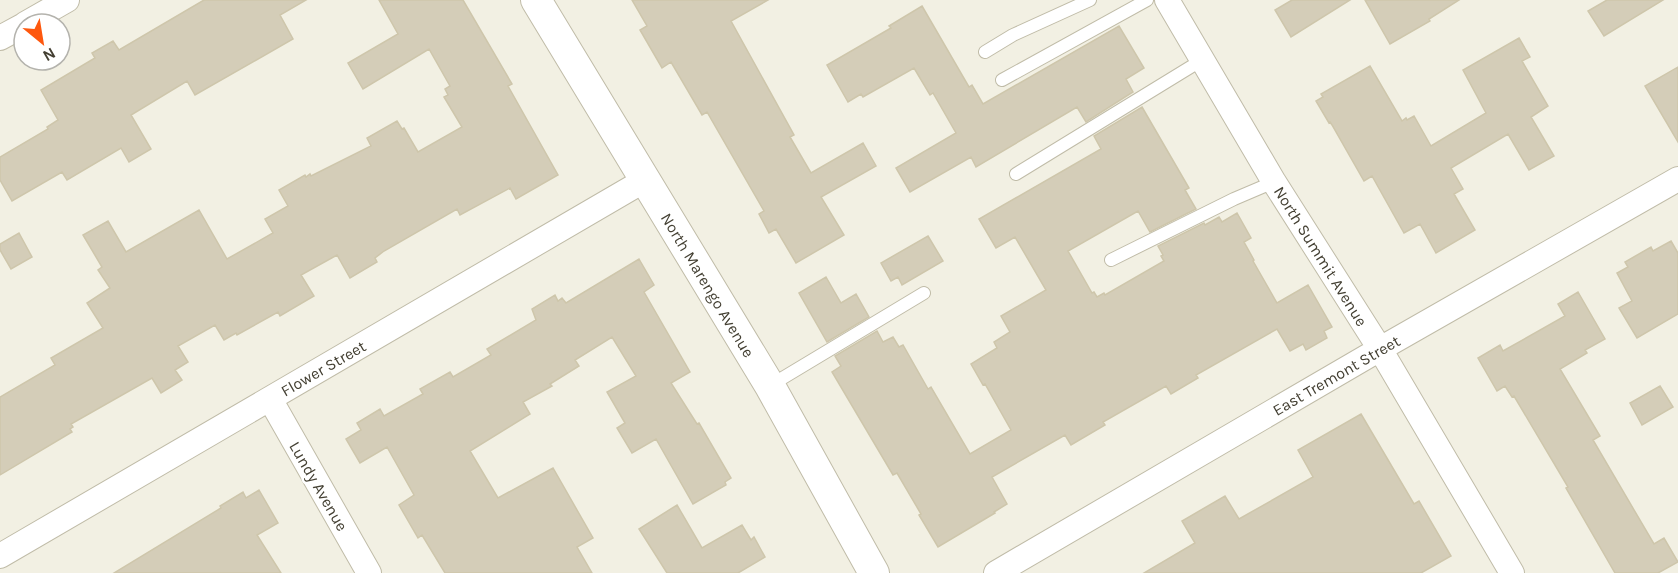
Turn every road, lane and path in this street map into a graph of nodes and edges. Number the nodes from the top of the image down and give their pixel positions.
1 (67, 0) edge
2 (536, 0) edge
3 (1090, 0) edge
4 (1164, 1) edge
5 (46, 12) edge
6 (985, 52) dead end
7 (1202, 60) junction
8 (1002, 80) dead end
9 (1016, 174) dead end
10 (1678, 179) edge
11 (645, 180) junction
12 (1274, 182) junction
13 (1111, 260) dead end
14 (924, 293) dead end
15 (1380, 349) junction
16 (770, 386) junction
17 (270, 399) junction
18 (0, 556) edge
19 (369, 573) edge
20 (874, 573) edge
21 (996, 573) edge
22 (1512, 573) edge

1 - 5 street
2 - 11 street, North Marengo Avenue
3 - 6 lane
4 - 7 street, North Summit Avenue
4 - 8 lane
7 - 9 lane
7 - 12 street, North Summit Avenue
10 - 15 street, East Tremont Street
11 - 16 street, North Marengo Avenue
11 - 17 street, Flower Street
12 - 13 lane
12 - 15 street, North Summit Avenue
14 - 16 lane
15 - 21 street, East Tremont Street
15 - 22 street, North Summit Avenue
16 - 20 street, North Marengo Avenue
17 - 18 street, Flower Street
17 - 19 street, Lundy Avenue

